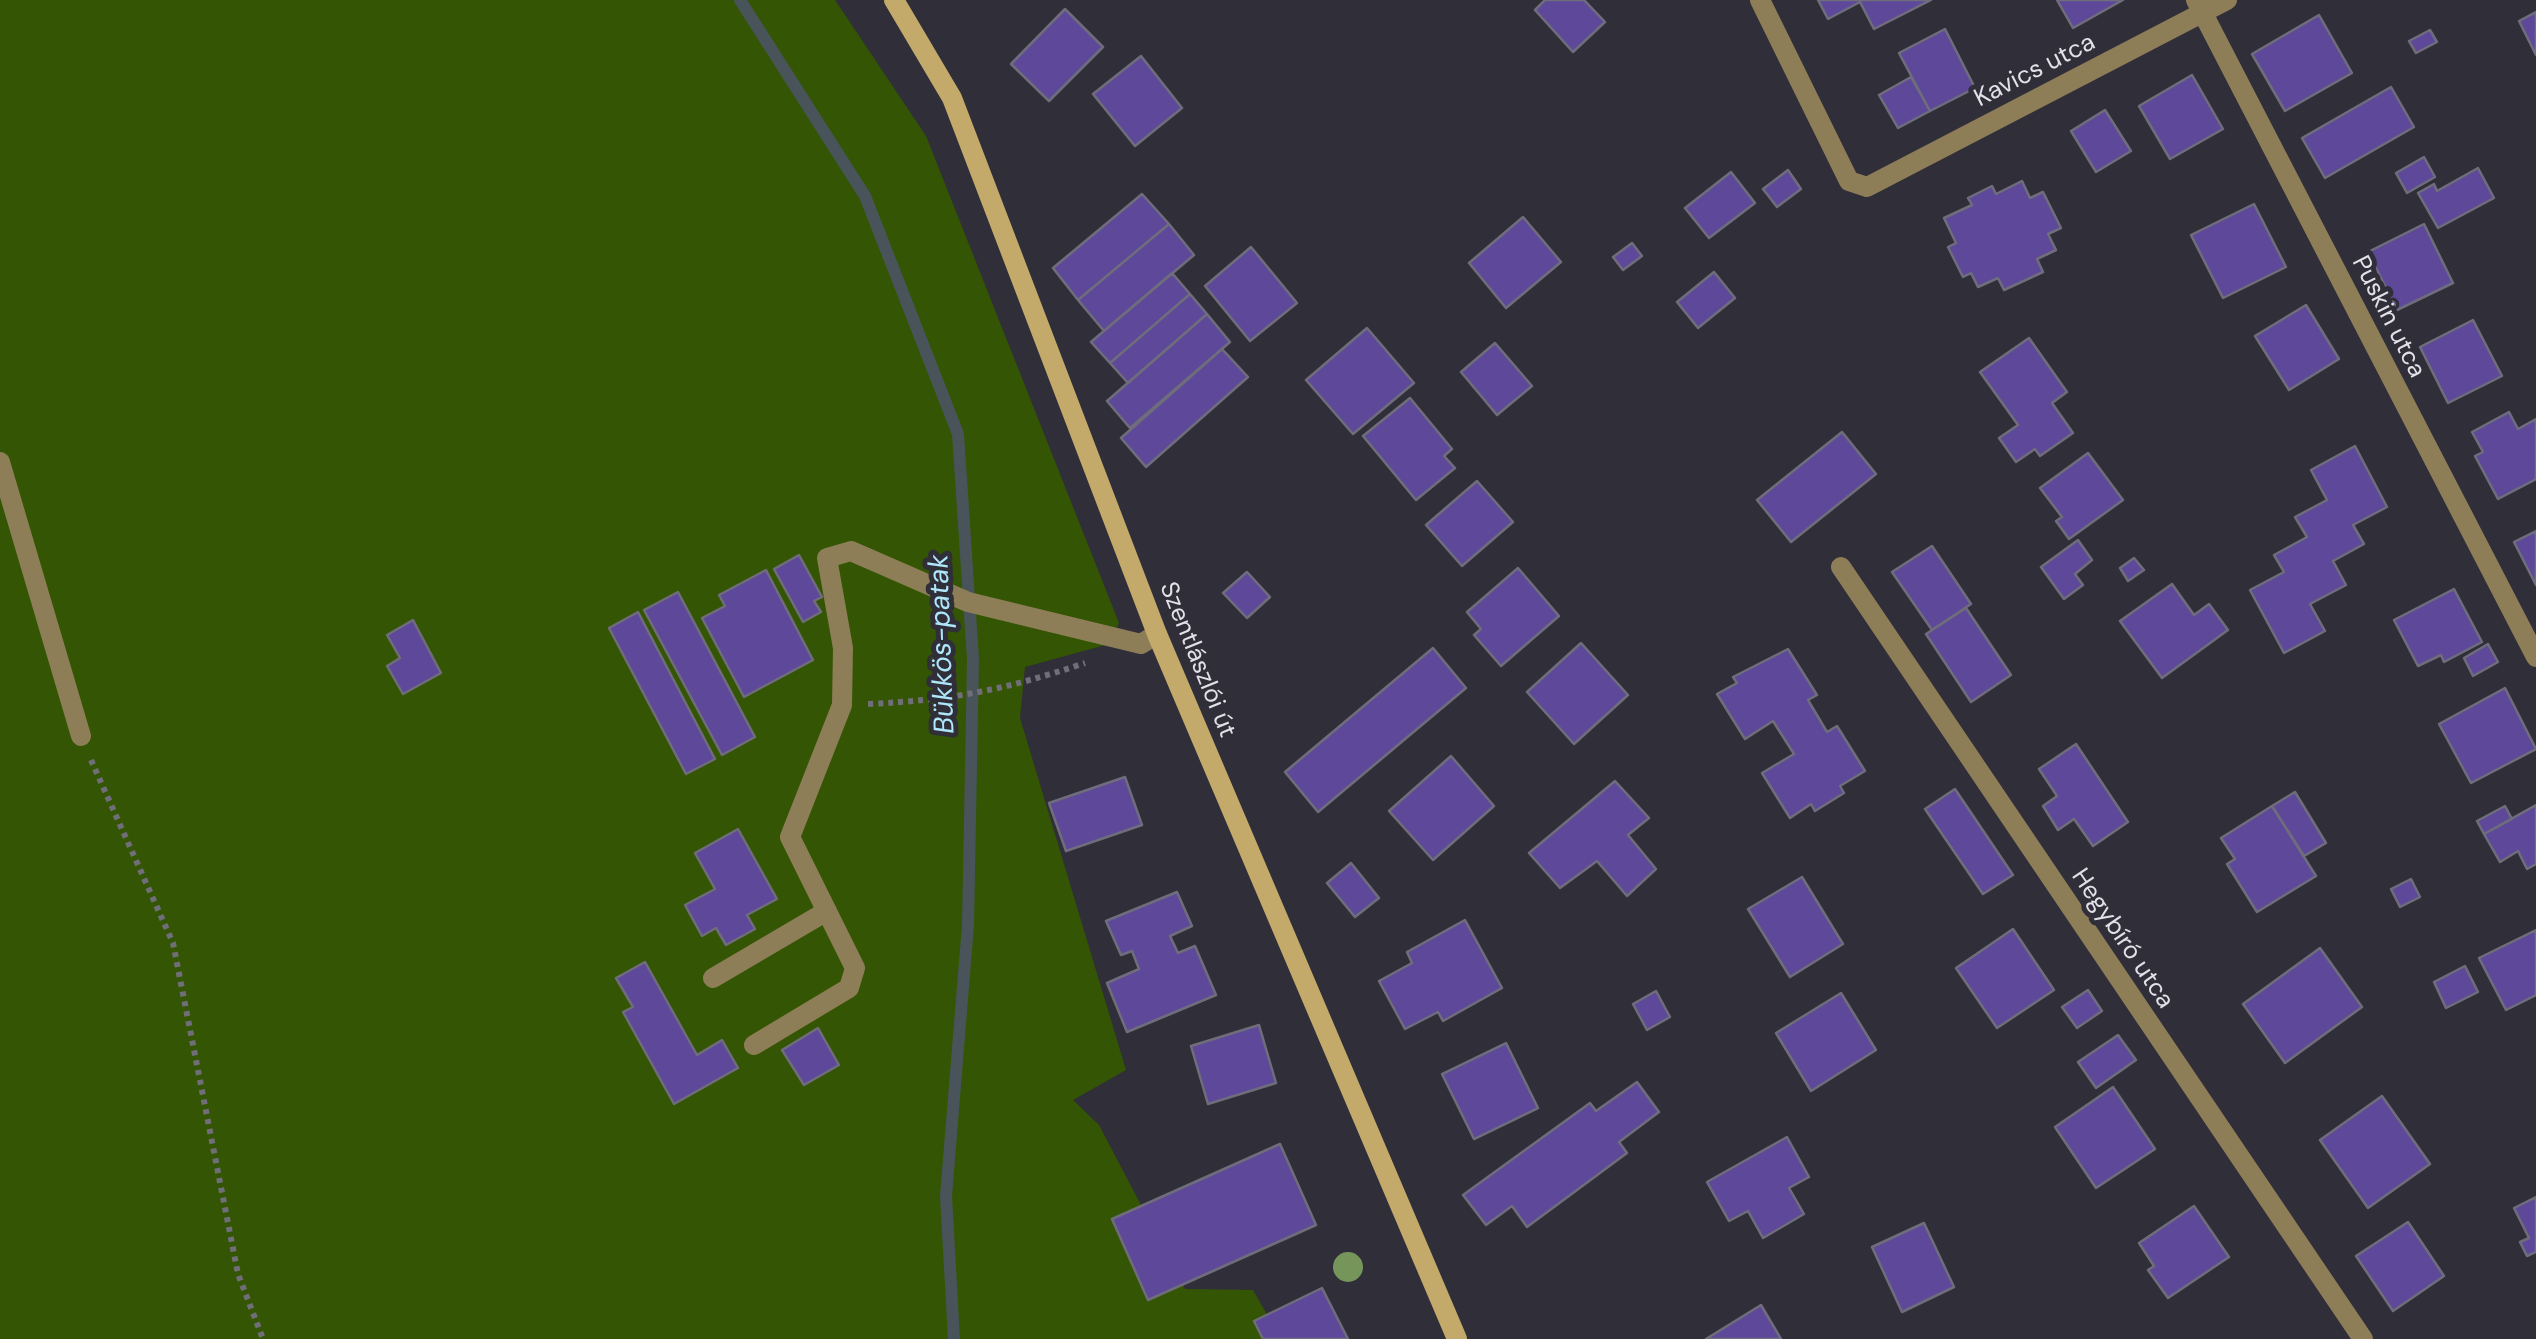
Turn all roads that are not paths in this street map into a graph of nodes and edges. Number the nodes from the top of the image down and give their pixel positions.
1 (894, 0) edge
2 (1760, 0) edge
3 (2227, 0) edge
4 (2200, 6) edge
5 (0, 462) edge
6 (1840, 568) dead end
7 (1157, 634) junction
8 (2536, 658) edge
9 (81, 736) road end
10 (827, 911) junction
11 (713, 978) dead end
12 (754, 1045) dead end
13 (1457, 1339) edge
14 (2363, 1339) edge

1 - 7 main road, Szentlászlói út
2 - 4 street, Kavics utca
3 - 4 street, Kavics utca
4 - 8 street, Puskin utca
5 - 9 street
6 - 14 street, Hegybíró utca
7 - 10 street
7 - 13 main road, Szentlászlói út
10 - 11 street
10 - 12 street

